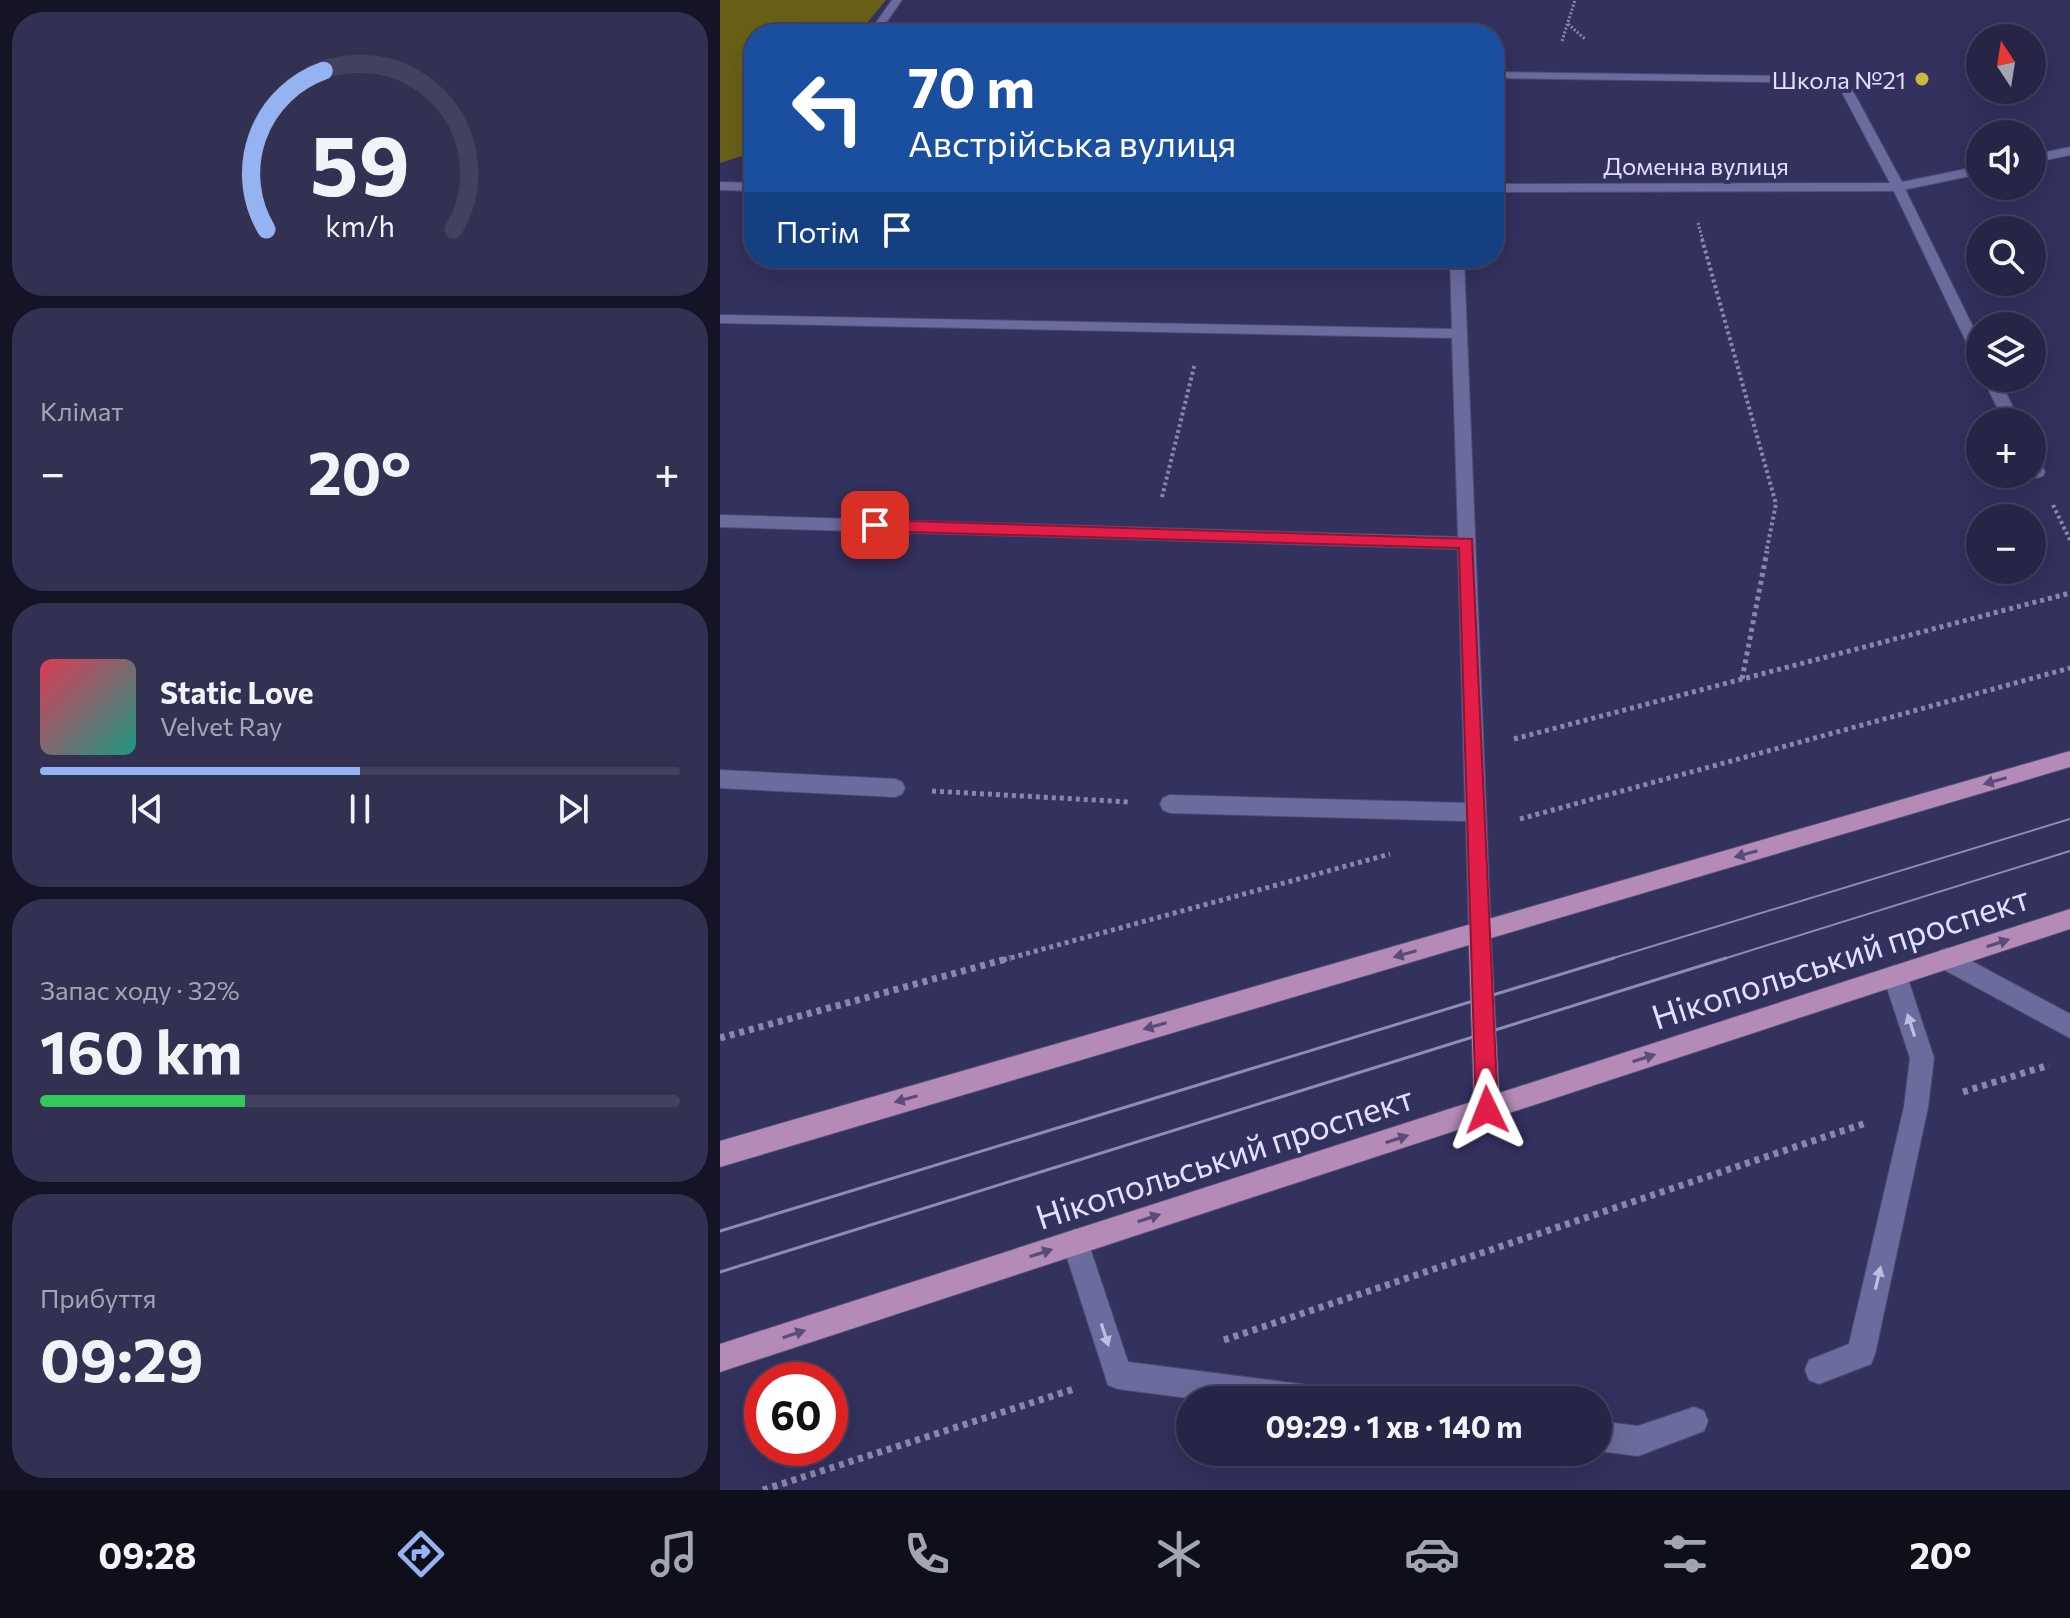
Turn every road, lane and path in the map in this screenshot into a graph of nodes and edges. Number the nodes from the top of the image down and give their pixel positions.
1 (897, 0) edge
2 (880, 24) edge
3 (1504, 75) edge
4 (2070, 151) edge
5 (2046, 156) edge
6 (1966, 173) edge
7 (720, 186) edge
8 (744, 187) edge
9 (1689, 187) junction
10 (1898, 187) junction
11 (1504, 188) edge
12 (1457, 268) edge
13 (720, 319) edge
14 (1966, 327) edge
15 (1203, 329) junction
16 (1460, 334) junction
17 (720, 521) edge
18 (1153, 533) junction
19 (1466, 543) junction
20 (2070, 593) edge
21 (1742, 679) junction
22 (1474, 750) junction
23 (2070, 759) edge
24 (720, 779) edge
25 (895, 788) joint
26 (1170, 804) joint
27 (1476, 812) junction
28 (2070, 919) edge
29 (1480, 933) junction
30 (1947, 959) junction
31 (1895, 976) junction
32 (2070, 1027) edge
33 (2056, 1063) dead end
34 (1916, 1107) junction
35 (1487, 1110) junction
36 (720, 1154) edge
37 (1075, 1242) junction
38 (1209, 1345) dead end
39 (720, 1358) edge
40 (1819, 1370) dead end
41 (1118, 1375) junction
42 (1205, 1386) edge
43 (1694, 1421) dead end
44 (1612, 1438) edge
45 (763, 1490) edge

1 - 2 street
3 - 10 street
4 - 5 street
6 - 10 street, Доменна вулиця
7 - 8 street
9 - 10 street, Доменна вулиця
9 - 11 street, Доменна вулиця
9 - 21 path
10 - 14 street
12 - 16 street
13 - 15 street
15 - 16 street
15 - 18 path
16 - 19 street
17 - 18 street
18 - 19 street
19 - 22 street
20 - 21 path
21 - 22 path
22 - 27 street
23 -> 29 main road
24 - 25 street
25 - 26 path
26 - 27 street
27 - 29 street
30 -> 28 main road, Нікопольський проспект
29 - 35 main road
29 -> 36 main road
30 - 31 main road, Нікопольський проспект
30 - 32 street
34 -> 31 street
35 -> 31 main road, Нікопольський проспект
33 - 34 path
34 - 38 path
40 -> 34 street
37 -> 35 main road, Нікопольський проспект
39 -> 37 main road, Нікопольський проспект
37 -> 41 street
41 - 42 street
41 - 45 path
43 - 44 street

